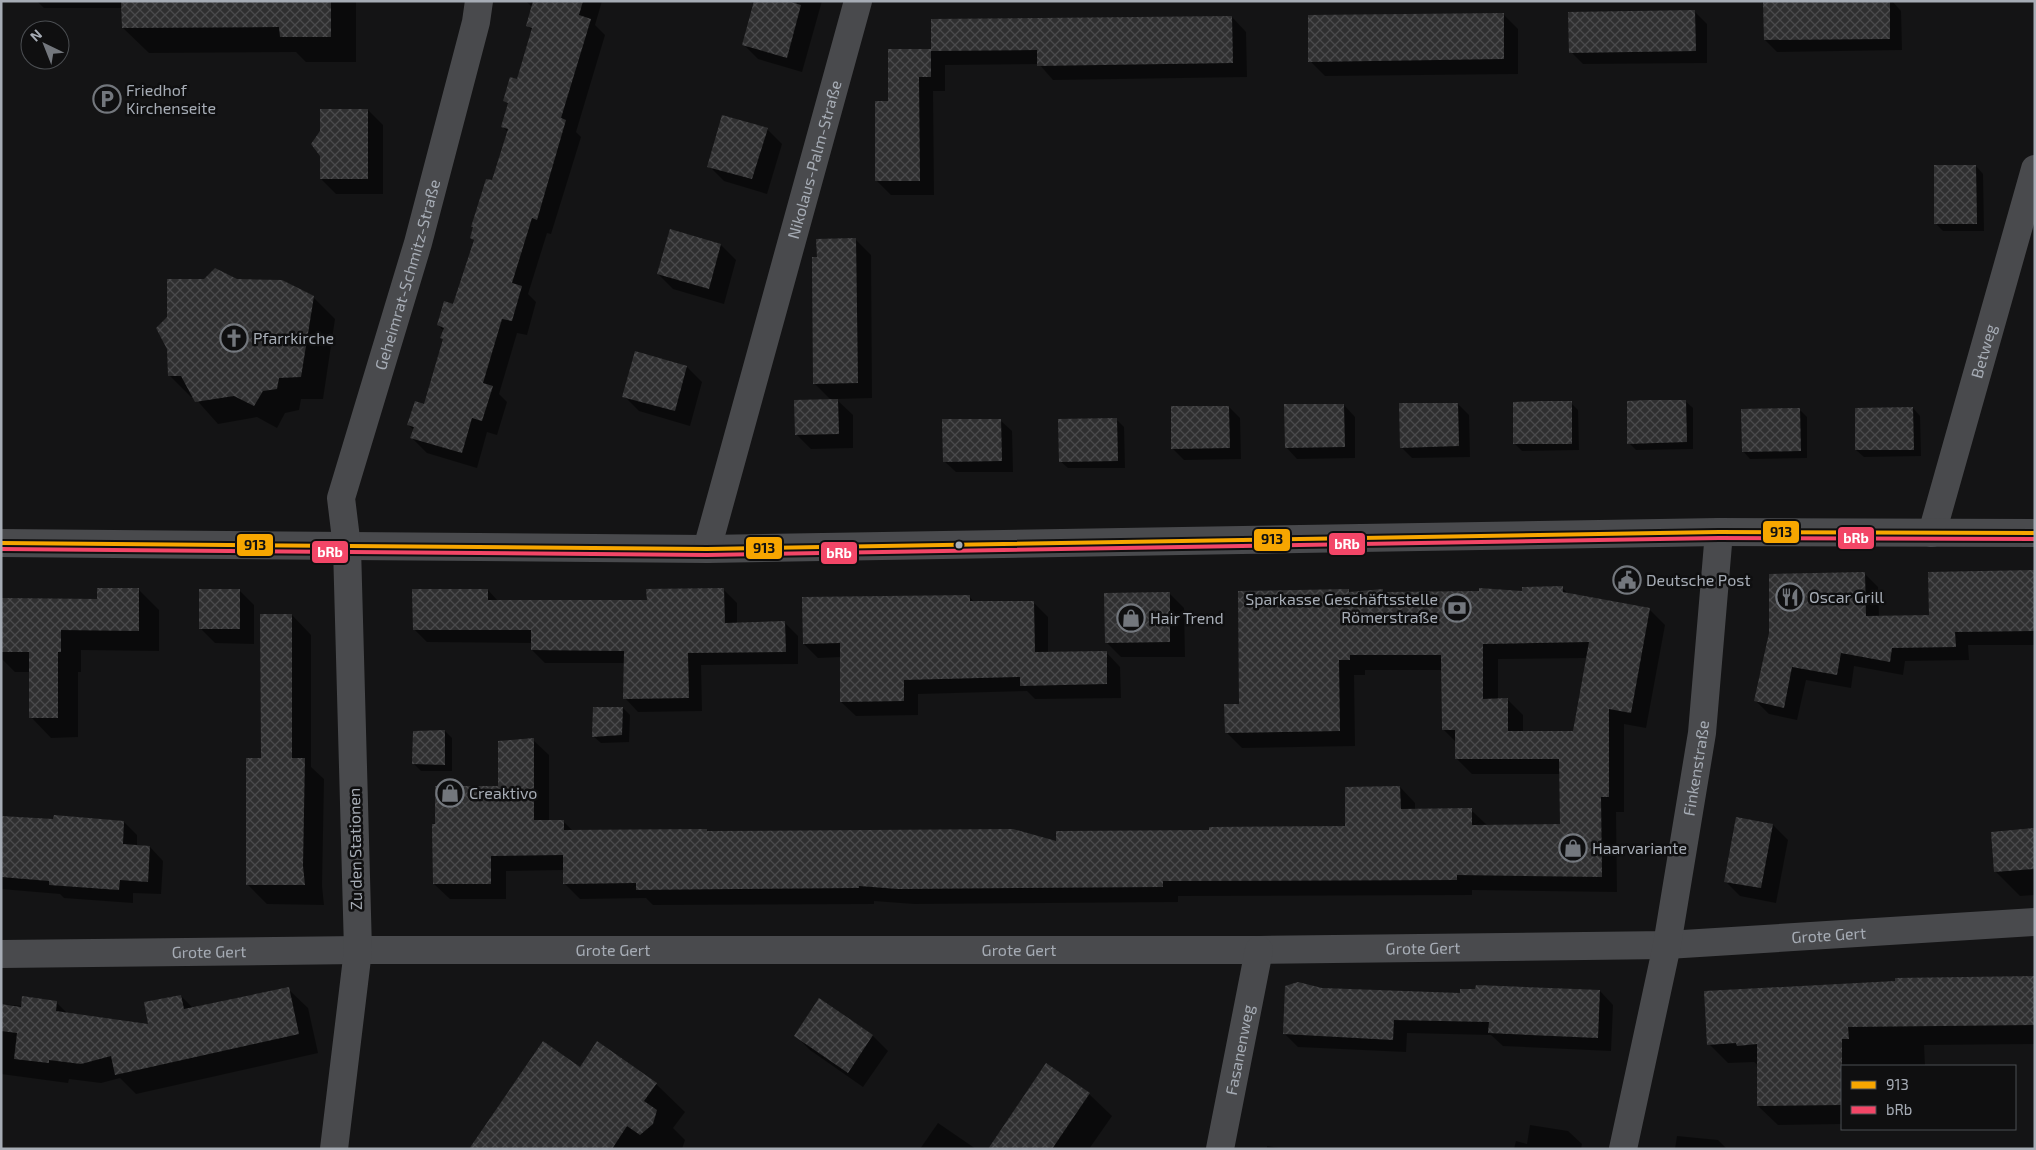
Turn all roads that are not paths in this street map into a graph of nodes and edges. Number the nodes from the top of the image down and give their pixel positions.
1 (479, 1) edge
2 (858, 1) edge
3 (2035, 169) edge
4 (1719, 532) junction
5 (2035, 532) edge
6 (1932, 533) junction
7 (1, 543) edge
8 (347, 547) junction
9 (707, 549) junction
10 (2035, 922) edge
11 (1667, 945) junction
12 (358, 950) junction
13 (1259, 950) junction
14 (1, 954) edge
15 (334, 1149) edge
16 (1220, 1149) edge
17 (1623, 1149) edge

1 - 8 street, Geheimrat-Schmitz-Straße
2 - 9 street, Nikolaus-Palm-Straße
3 - 6 street, Betweg
4 - 6 street
4 - 9 street
4 - 11 street, Finkenstraße
5 - 6 street
7 - 8 street
8 - 9 street
8 - 12 street, Zu den Stationen
10 - 11 street, Grote Gert
11 - 13 street, Grote Gert
11 - 17 street, Finkenstraße
12 - 13 street, Grote Gert
12 - 14 street, Grote Gert
12 - 15 street, Zu den Stationen
13 - 16 street, Fasanenweg

